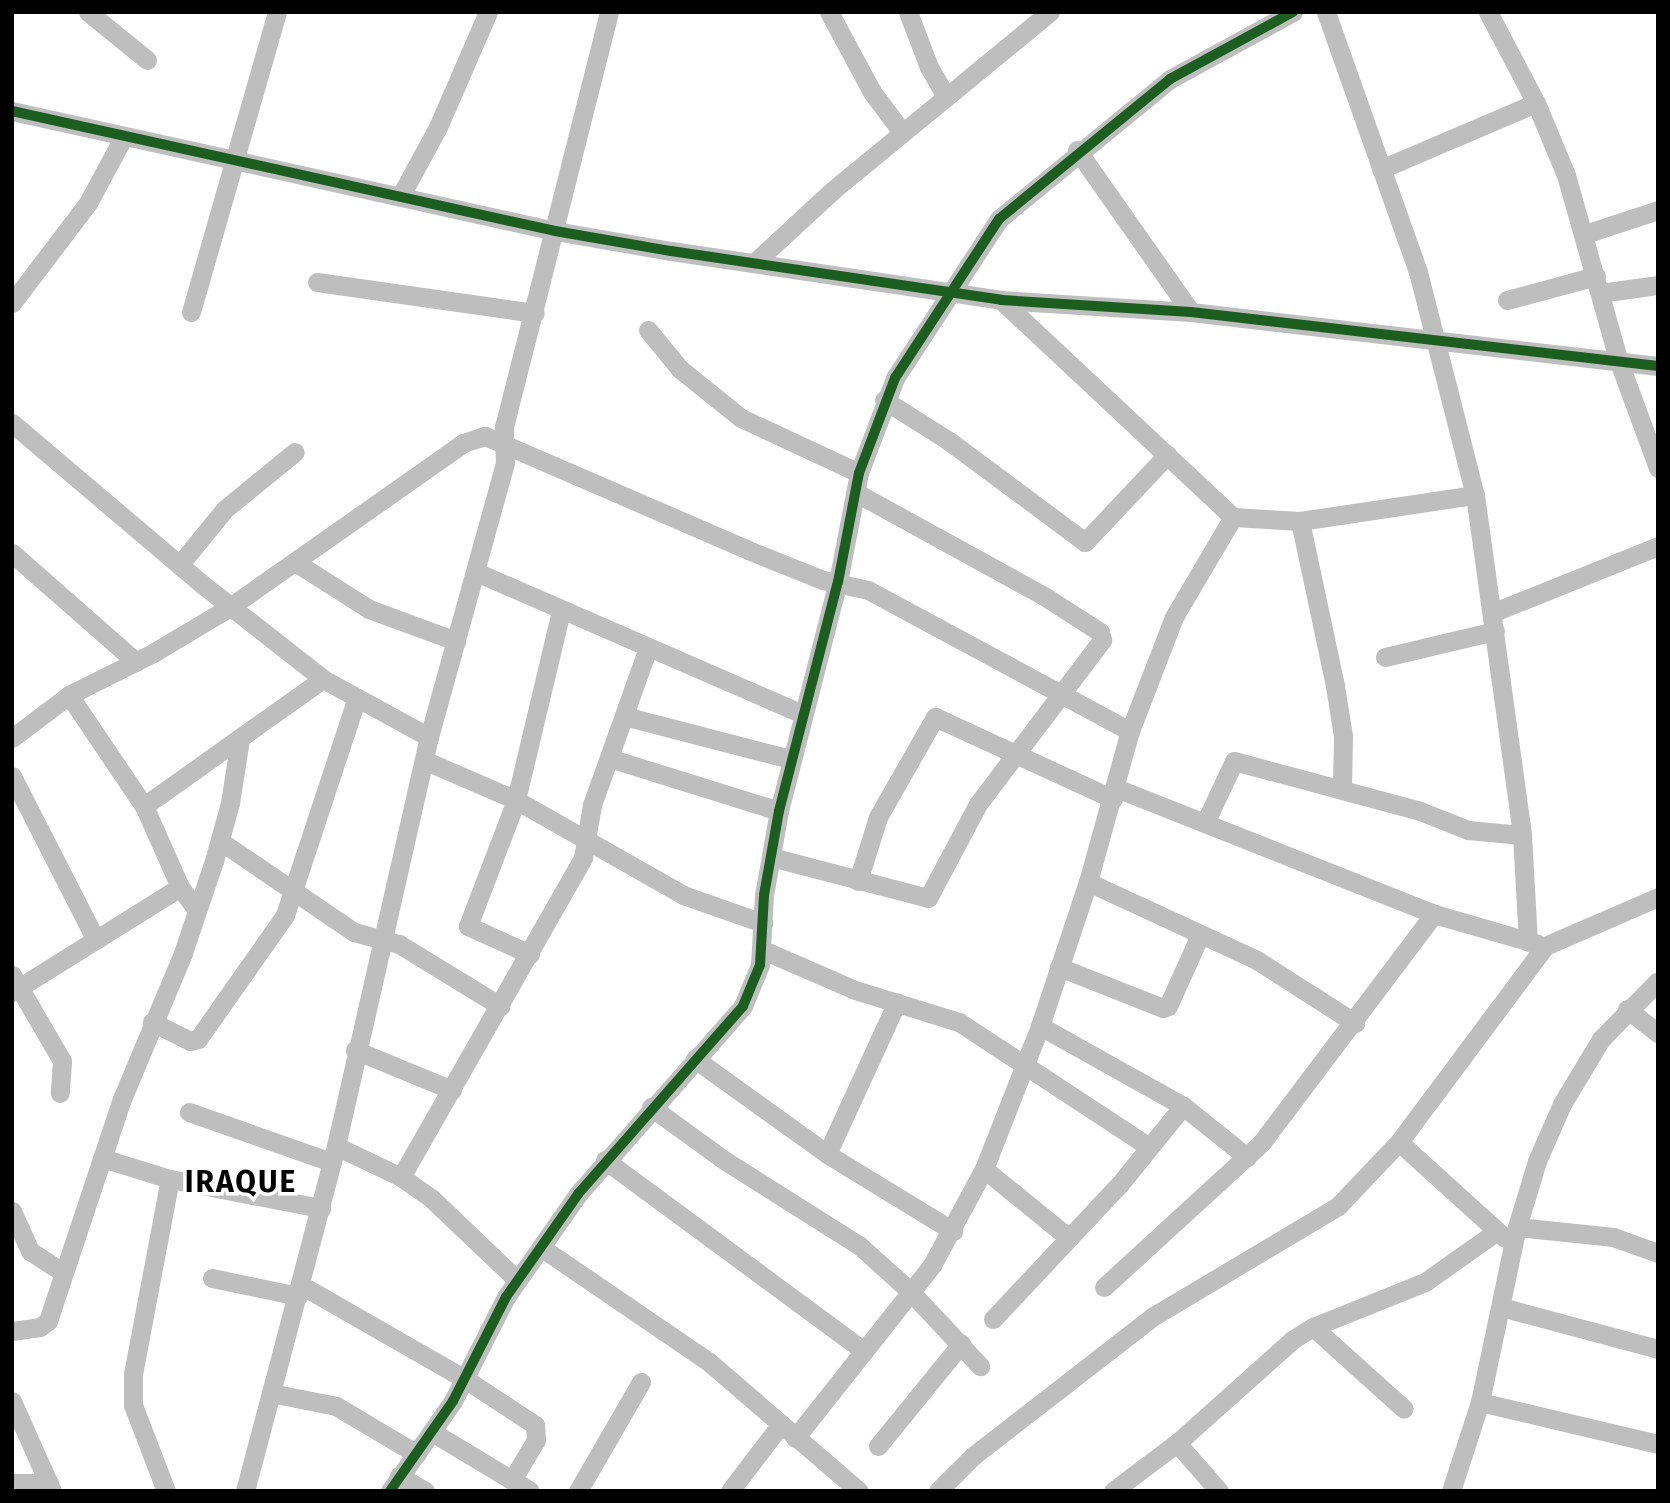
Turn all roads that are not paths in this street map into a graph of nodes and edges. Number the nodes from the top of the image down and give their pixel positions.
1 (88, 12) edge
2 (277, 12) edge
3 (488, 12) edge
4 (609, 12) edge
5 (829, 12) edge
6 (908, 12) edge
7 (1050, 12) edge
8 (1293, 12) edge
9 (1326, 12) edge
10 (1488, 12) edge
11 (147, 60) dead end
12 (946, 96) junction
13 (1536, 103) junction
14 (12, 111) edge
15 (902, 132) junction
16 (123, 138) junction
17 (1077, 150) junction
18 (235, 162) junction
19 (1381, 169) junction
20 (400, 197) junction
21 (1658, 209) edge
22 (555, 231) junction
23 (1585, 234) junction
24 (754, 263) junction
25 (317, 282) dead end
26 (1598, 285) junction
27 (1658, 285) edge
28 (952, 289) junction
29 (14, 298) edge
30 (1001, 300) junction
31 (1507, 300) dead end
32 (191, 312) dead end
33 (1191, 312) junction
34 (535, 313) junction
35 (648, 330) dead end
36 (1436, 341) junction
37 (1619, 362) junction
38 (1658, 366) edge
39 (884, 400) junction
40 (13, 424) edge
41 (505, 443) junction
42 (295, 452) dead end
43 (1167, 455) junction
44 (1658, 468) edge
45 (858, 483) junction
46 (1475, 495) junction
47 (1233, 517) junction
48 (1300, 521) junction
49 (1658, 546) edge
50 (12, 553) edge
51 (295, 562) junction
52 (180, 564) junction
53 (476, 572) junction
54 (838, 582) junction
55 (230, 607) junction
56 (561, 611) junction
57 (1494, 622) junction
58 (456, 641) junction
59 (648, 648) junction
60 (1385, 657) dead end
61 (136, 662) junction
62 (323, 679) junction
63 (1061, 693) junction
64 (69, 695) junction
65 (356, 700) junction
66 (801, 713) junction
67 (624, 716) junction
68 (1130, 731) junction
69 (429, 737) junction
70 (12, 738) edge
71 (240, 739) junction
72 (1013, 755) junction
73 (609, 758) junction
74 (790, 759) junction
75 (426, 761) junction
76 (12, 776) edge
77 (1342, 790) junction
78 (1115, 793) junction
79 (516, 800) junction
80 (144, 806) junction
81 (779, 811) junction
82 (1205, 823) junction
83 (1522, 835) junction
84 (220, 841) junction
85 (584, 841) junction
86 (771, 857) junction
87 (858, 881) junction
88 (1088, 882) junction
89 (180, 887) junction
90 (295, 894) junction
91 (1658, 897) edge
92 (196, 909) junction
93 (1434, 914) junction
94 (763, 923) junction
95 (1200, 935) junction
96 (96, 940) junction
97 (383, 942) junction
98 (1537, 944) junction
99 (763, 950) junction
100 (530, 954) junction
101 (1059, 967) junction
102 (1658, 981) edge
103 (15, 985) edge
104 (897, 1002) junction
105 (500, 1006) junction
106 (1627, 1009) junction
107 (152, 1022) junction
108 (1355, 1023) junction
109 (1040, 1026) junction
110 (1658, 1033) edge
111 (355, 1050) junction
112 (695, 1059) junction
113 (1027, 1062) junction
114 (452, 1090) junction
115 (60, 1093) dead end
116 (1183, 1105) junction
117 (651, 1107) junction
118 (189, 1112) dead end
119 (1399, 1142) junction
120 (1149, 1147) junction
121 (334, 1154) junction
122 (827, 1154) junction
123 (1247, 1157) junction
124 (102, 1158) junction
125 (605, 1160) junction
126 (984, 1169) junction
127 (401, 1177) junction
128 (170, 1179) junction
129 (321, 1208) junction
130 (12, 1211) edge
131 (953, 1231) junction
132 (1497, 1231) junction
133 (1515, 1237) junction
134 (1069, 1238) junction
135 (542, 1248) junction
136 (1658, 1253) edge
137 (61, 1271) junction
138 (212, 1278) dead end
139 (517, 1280) junction
140 (1104, 1287) dead end
141 (299, 1291) junction
142 (910, 1291) junction
143 (1501, 1307) junction
144 (993, 1319) dead end
145 (1313, 1327) junction
146 (12, 1331) edge
147 (961, 1345) junction
148 (1658, 1349) edge
149 (864, 1351) junction
150 (980, 1366) dead end
151 (465, 1379) junction
152 (641, 1382) dead end
153 (271, 1393) junction
154 (12, 1401) edge
155 (1480, 1402) junction
156 (1404, 1409) dead end
157 (788, 1431) junction
158 (432, 1432) junction
159 (1177, 1443) junction
160 (1658, 1444) edge
161 (878, 1446) dead end
162 (417, 1454) junction
163 (512, 1480) junction
164 (12, 1483) edge
165 (395, 1483) edge
166 (836, 1484) edge
167 (51, 1487) edge
168 (166, 1491) edge
169 (245, 1491) edge
170 (425, 1491) edge
171 (530, 1491) edge
172 (578, 1491) edge
173 (730, 1491) edge
174 (859, 1491) edge
175 (938, 1491) edge
176 (1112, 1491) edge
177 (1219, 1491) edge
178 (1451, 1491) edge

1 - 11 street
2 - 18 street
3 - 20 street
4 - 22 street
5 - 15 street
6 - 12 street
7 - 12 street
8 - 17 street
9 - 19 street
10 - 13 street
12 - 15 street
13 - 19 street
13 - 23 street
14 - 16 street
15 - 24 street
16 - 18 street
16 - 29 street
17 - 28 street
17 - 33 street
18 - 20 street
18 - 32 street
19 - 36 street
20 - 22 street
21 - 23 street
22 - 24 street
22 - 34 street
23 - 26 street
24 - 28 street
25 - 34 street
26 - 27 street
26 - 31 street
26 - 37 street
28 - 30 street
28 - 39 street
30 - 33 street
30 - 43 street
33 - 36 street
34 - 41 street
35 - 45 street
36 - 37 street
36 - 46 street
37 - 38 street
37 - 44 street
39 - 43 street
39 - 45 street
40 - 52 street
41 - 51 street
41 - 53 street
41 - 54 street
42 - 52 street
43 - 47 street
45 - 54 street
45 - 63 street
46 - 48 street
46 - 57 street
47 - 48 street
47 - 68 street
48 - 77 street
49 - 57 street
50 - 61 street
51 - 55 street
51 - 58 street
52 - 55 street
53 - 56 street
53 - 58 street
54 - 63 street
54 - 66 street
55 - 61 street
55 - 62 street
56 - 59 street
56 - 79 street
57 - 60 street
57 - 83 street
58 - 69 street
59 - 66 street
59 - 67 street
61 - 64 street
62 - 65 street
62 - 71 street
63 - 68 street
63 - 72 street
64 - 70 street
64 - 80 street
65 - 69 street
65 - 90 street
66 - 74 street
67 - 73 street
67 - 74 street
68 - 78 street
69 - 75 street
71 - 80 street
71 - 84 street
72 - 78 street
72 - 87 street
72 - 87 street
73 - 81 street
73 - 85 street
74 - 81 street
75 - 79 street
75 - 97 street
76 - 96 street
77 - 82 street
77 - 83 street
78 - 82 street
78 - 88 street
79 - 85 street
79 - 100 street
80 - 89 street
81 - 86 street
82 - 93 street
83 - 98 street
84 - 90 street
84 - 92 street
85 - 94 street
85 - 100 street
86 - 87 street
86 - 94 street
88 - 95 street
88 - 101 street
89 - 92 street
89 - 96 street
90 - 97 street
90 - 107 street
91 - 98 street
92 - 107 street
93 - 98 street
93 - 108 street
94 - 99 street
95 - 101 street
95 - 108 street
96 - 103 street
97 - 105 street
97 - 111 street
98 - 119 street
99 - 104 street
99 - 112 street
100 - 105 street
101 - 109 street
102 - 106 street
103 - 115 street
104 - 113 street
104 - 122 street
105 - 114 street
106 - 110 street
106 - 133 street
107 - 124 street
108 - 123 street
109 - 113 street
109 - 116 street
111 - 114 street
111 - 121 street
112 - 117 street
112 - 122 street
113 - 120 street
113 - 126 street
114 - 127 street
116 - 120 street
116 - 123 street
117 - 125 street
117 - 142 street
118 - 121 street
119 - 132 street
119 - 175 street
120 - 134 street
121 - 127 street
121 - 129 street
122 - 131 street
123 - 140 street
124 - 128 street
124 - 137 street
125 - 135 street
125 - 149 street
126 - 131 street
126 - 134 street
127 - 139 street
128 - 129 street
128 - 168 street
129 - 141 street
130 - 137 street
131 - 142 street
132 - 133 street
132 - 145 street
133 - 136 street
133 - 143 street
134 - 144 street
135 - 139 street
135 - 157 street
137 - 146 street
138 - 141 street
139 - 151 street
141 - 151 street
141 - 153 street
142 - 147 street
142 - 149 street
143 - 148 street
143 - 155 street
145 - 156 street
145 - 159 street
147 - 150 street
147 - 161 street
149 - 157 street
151 - 158 street
151 - 163 street
152 - 172 street
153 - 162 street
153 - 169 street
154 - 167 street
155 - 160 street
155 - 178 street
157 - 166 street
157 - 173 street
158 - 162 street
158 - 163 street
159 - 176 street
159 - 177 street
162 - 165 street
163 - 171 street
164 - 167 street
165 - 170 street
166 - 174 street

